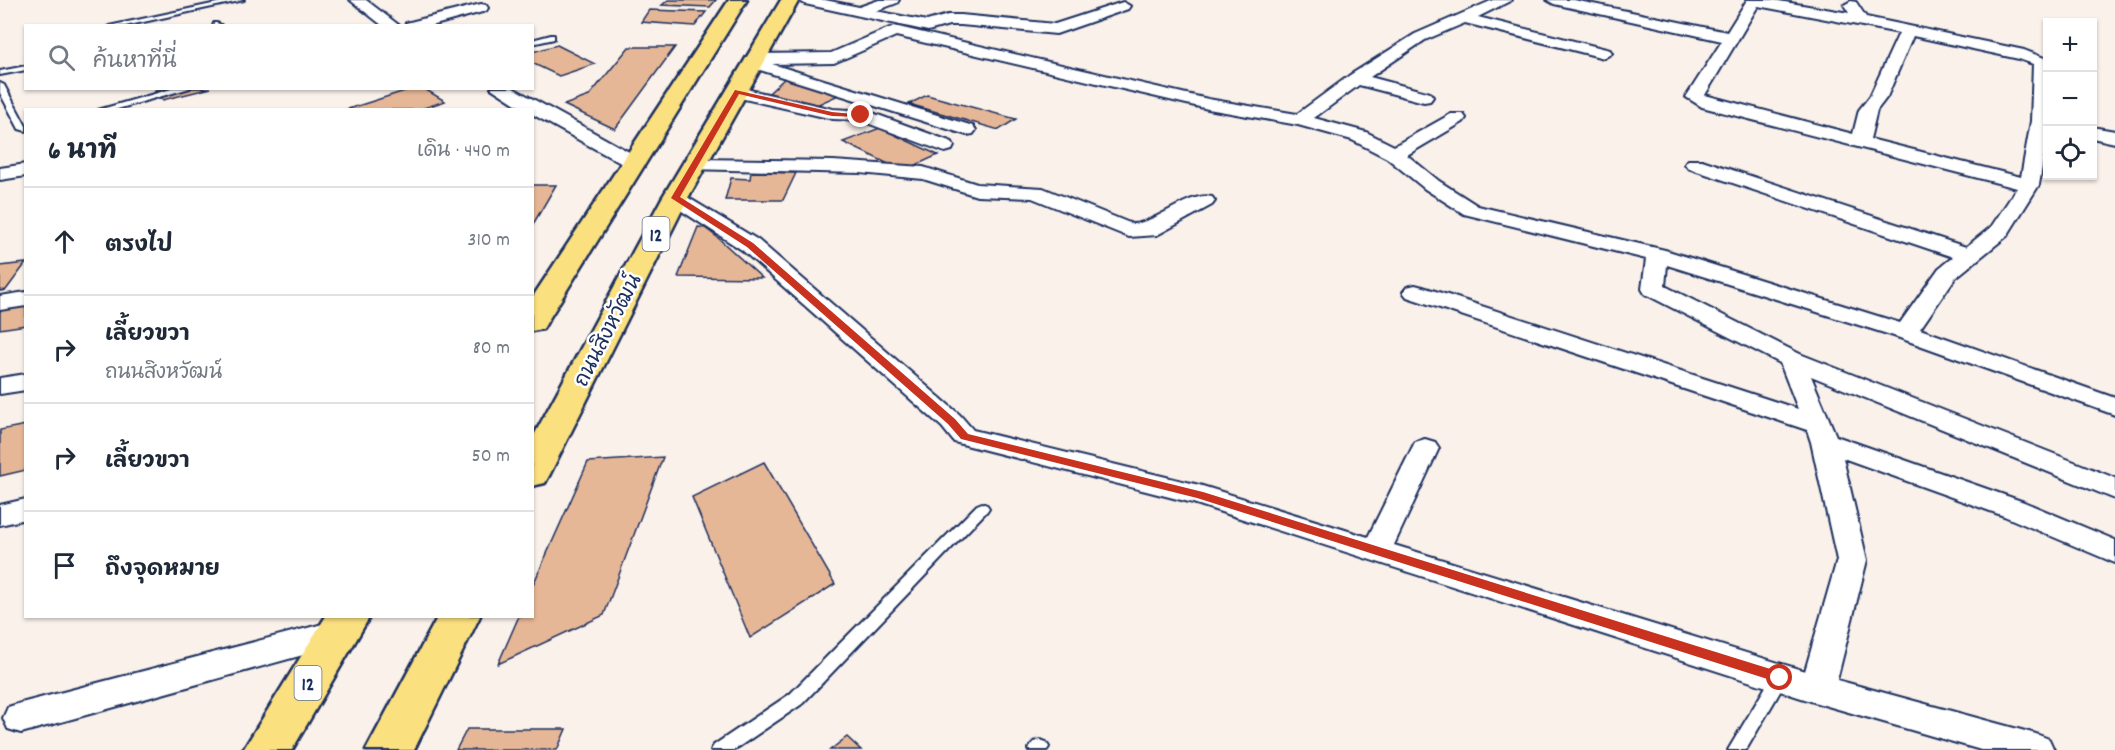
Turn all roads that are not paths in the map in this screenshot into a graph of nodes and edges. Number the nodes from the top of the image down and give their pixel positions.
1 (241, 0) edge
2 (357, 0) edge
3 (738, 0) edge
4 (790, 0) edge
5 (805, 0) edge
6 (892, 0) edge
7 (1554, 0) edge
8 (1848, 0) edge
9 (1499, 1) edge
10 (1123, 6) dead end
11 (481, 8) dead end
12 (860, 12) junction
13 (1464, 18) junction
14 (1861, 20) junction
15 (122, 24) edge
16 (390, 24) edge
17 (419, 24) edge
18 (928, 26) junction
19 (1056, 29) junction
20 (1907, 31) junction
21 (551, 38) dead end
22 (1731, 38) junction
23 (1030, 41) dead end
24 (534, 42) edge
25 (1604, 53) dead end
26 (1085, 60) dead end
27 (756, 61) junction
28 (24, 68) edge
29 (0, 73) edge
30 (1356, 79) junction
31 (0, 85) edge
32 (140, 90) edge
33 (178, 90) edge
34 (503, 90) edge
35 (737, 92) junction
36 (146, 98) junction
37 (1424, 98) dead end
38 (2043, 102) edge
39 (109, 108) edge
40 (1456, 118) dead end
41 (1300, 120) junction
42 (2043, 126) edge
43 (24, 129) edge
44 (967, 130) dead end
45 (2097, 133) edge
46 (2115, 137) edge
47 (1860, 143) junction
48 (945, 146) dead end
49 (1394, 154) junction
50 (633, 162) junction
51 (1695, 164) dead end
52 (695, 165) junction
53 (24, 170) edge
54 (0, 174) edge
55 (2029, 185) junction
56 (675, 198) junction
57 (1205, 201) dead end
58 (1657, 255) junction
59 (1969, 255) junction
60 (1415, 292) dead end
61 (24, 299) edge
62 (0, 303) edge
63 (534, 319) edge
64 (1906, 332) junction
65 (1791, 359) junction
66 (24, 382) edge
67 (0, 386) edge
68 (2115, 407) edge
69 (1822, 433) junction
70 (1425, 447) dead end
71 (534, 470) edge
72 (2115, 489) edge
73 (982, 508) dead end
74 (24, 509) edge
75 (0, 515) edge
76 (1376, 551) junction
77 (2115, 552) edge
78 (458, 618) edge
79 (344, 625) edge
80 (1780, 678) junction
81 (1816, 689) junction
82 (21, 718) dead end
83 (267, 750) edge
84 (390, 750) edge
85 (720, 750) edge
86 (1737, 750) edge
87 (2036, 750) edge

1 - 15 lane
2 - 16 street
3 - 50 main road
4 - 27 main road, ถนนสิงหวัฒน์ / 12
5 - 12 street
6 - 12 street
7 - 22 street
8 - 14 street
9 - 13 street
10 - 19 street
11 - 17 street
12 - 18 street
13 - 25 street
13 - 30 street
14 - 20 street
14 - 22 street
18 - 19 street
18 - 26 street
19 - 23 street
20 - 38 street
20 - 47 street
21 - 24 lane
22 - 47 street
27 - 35 main road, ถนนสิงหวัฒน์ / 12
27 - 41 street
27 - 44 street
28 - 29 lane
30 - 37 street
30 - 41 street
31 - 43 lane
32 - 36 lane
33 - 36 lane
34 - 50 street
35 - 48 street
35 - 52 main road, ถนนสิงหวัฒน์ / 12
36 - 39 lane
40 - 49 street
41 - 49 street
42 - 55 street
45 - 46 street
47 - 55 street
49 - 58 street
50 - 63 main road
51 - 59 street
52 - 56 main road, ถนนสิงหวัฒน์ / 12
52 - 57 street
53 - 54 street
55 - 59 street
56 - 71 main road, ถนนสิงหวัฒน์ / 12
56 - 76 street
58 - 64 street
58 - 65 street
59 - 64 street
60 - 69 street
61 - 62 street
64 - 68 street
65 - 69 street
65 - 72 street
66 - 67 street
69 - 77 street
69 - 81 street
70 - 76 street
73 - 85 lane
74 - 75 street
76 - 80 street
78 - 84 main road
79 - 82 street
79 - 83 main road, 12
80 - 81 street
80 - 86 lane
81 - 87 street

